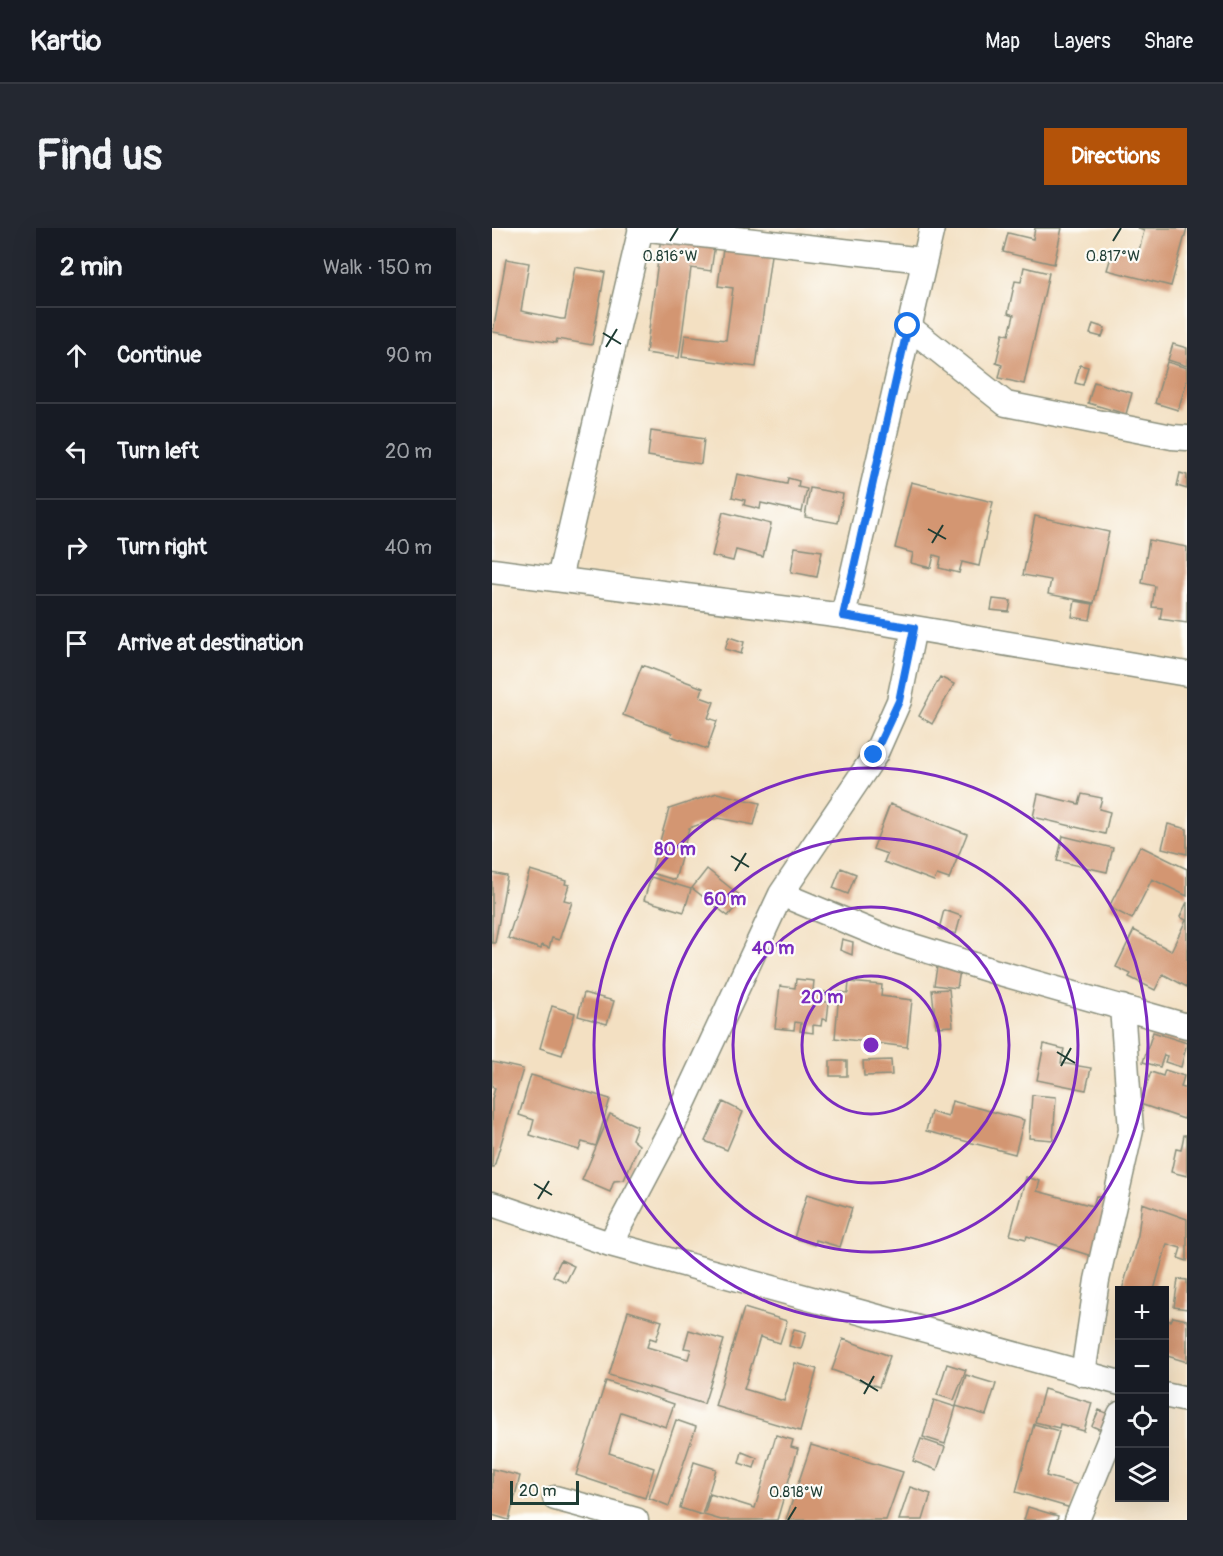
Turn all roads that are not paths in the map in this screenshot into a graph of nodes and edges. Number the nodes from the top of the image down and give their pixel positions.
1 (640, 228) edge
2 (932, 228) edge
3 (923, 260) junction
4 (908, 326) junction
5 (1187, 438) edge
6 (492, 571) edge
7 (559, 579) junction
8 (843, 616) junction
9 (914, 628) junction
10 (1187, 674) edge
11 (781, 894) junction
12 (1122, 1008) junction
13 (1187, 1026) edge
14 (492, 1204) edge
15 (610, 1244) junction
16 (1083, 1374) junction
17 (1115, 1382) edge
18 (1169, 1396) edge
19 (1187, 1400) edge
20 (1115, 1424) edge
21 (555, 1498) dead end
22 (636, 1520) edge
23 (1077, 1520) edge

1 - 3 street
1 - 7 street
2 - 3 street
3 - 4 street
4 - 5 street
4 - 8 street
6 - 7 street
7 - 8 street
8 - 9 street
9 - 10 street
9 - 11 street
11 - 12 street
11 - 15 street
12 - 13 street
12 - 16 street
14 - 15 street
15 - 16 street
16 - 17 street
18 - 19 street
20 - 23 street
21 - 22 street

